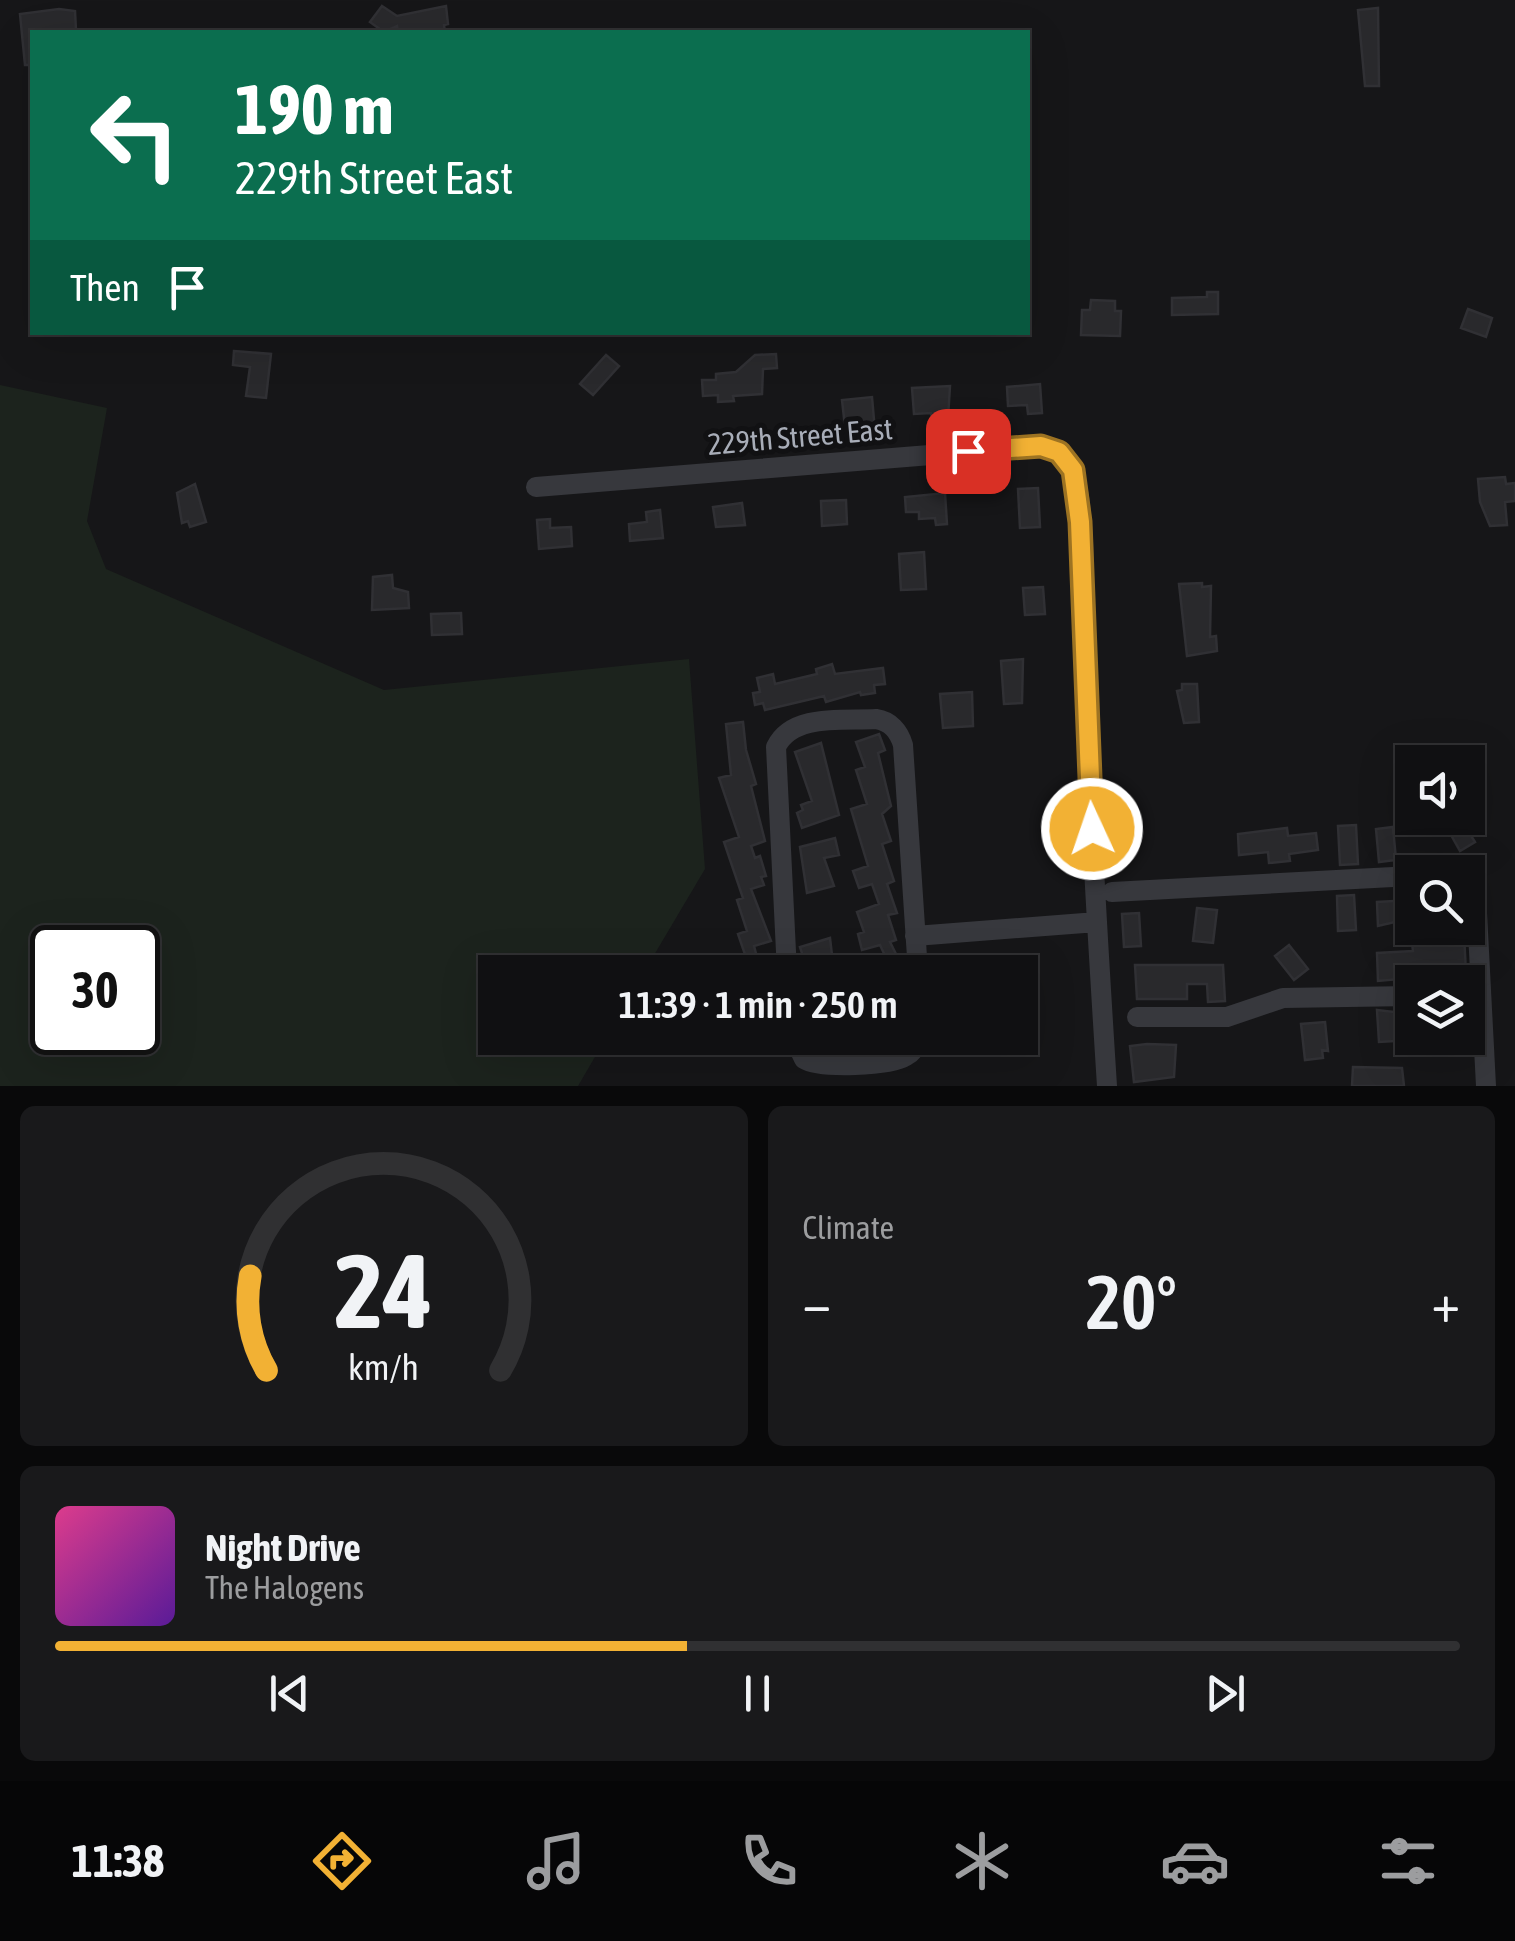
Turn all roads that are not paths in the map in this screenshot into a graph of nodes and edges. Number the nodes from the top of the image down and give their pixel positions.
1 (536, 487) dead end
2 (1395, 877) edge
3 (1112, 892) dead end
4 (1097, 922) junction
5 (914, 936) junction
6 (786, 955) edge
7 (916, 955) edge
8 (1395, 996) edge
9 (1137, 1017) dead end
10 (801, 1055) edge
11 (896, 1055) edge
12 (1482, 1055) edge
13 (1107, 1086) edge
14 (1486, 1086) edge

1 - 4 street, 229th Street East
2 - 3 street
4 - 5 street
4 - 13 street
5 - 6 street
5 - 7 street
8 - 9 street
10 - 11 street
12 - 14 street

